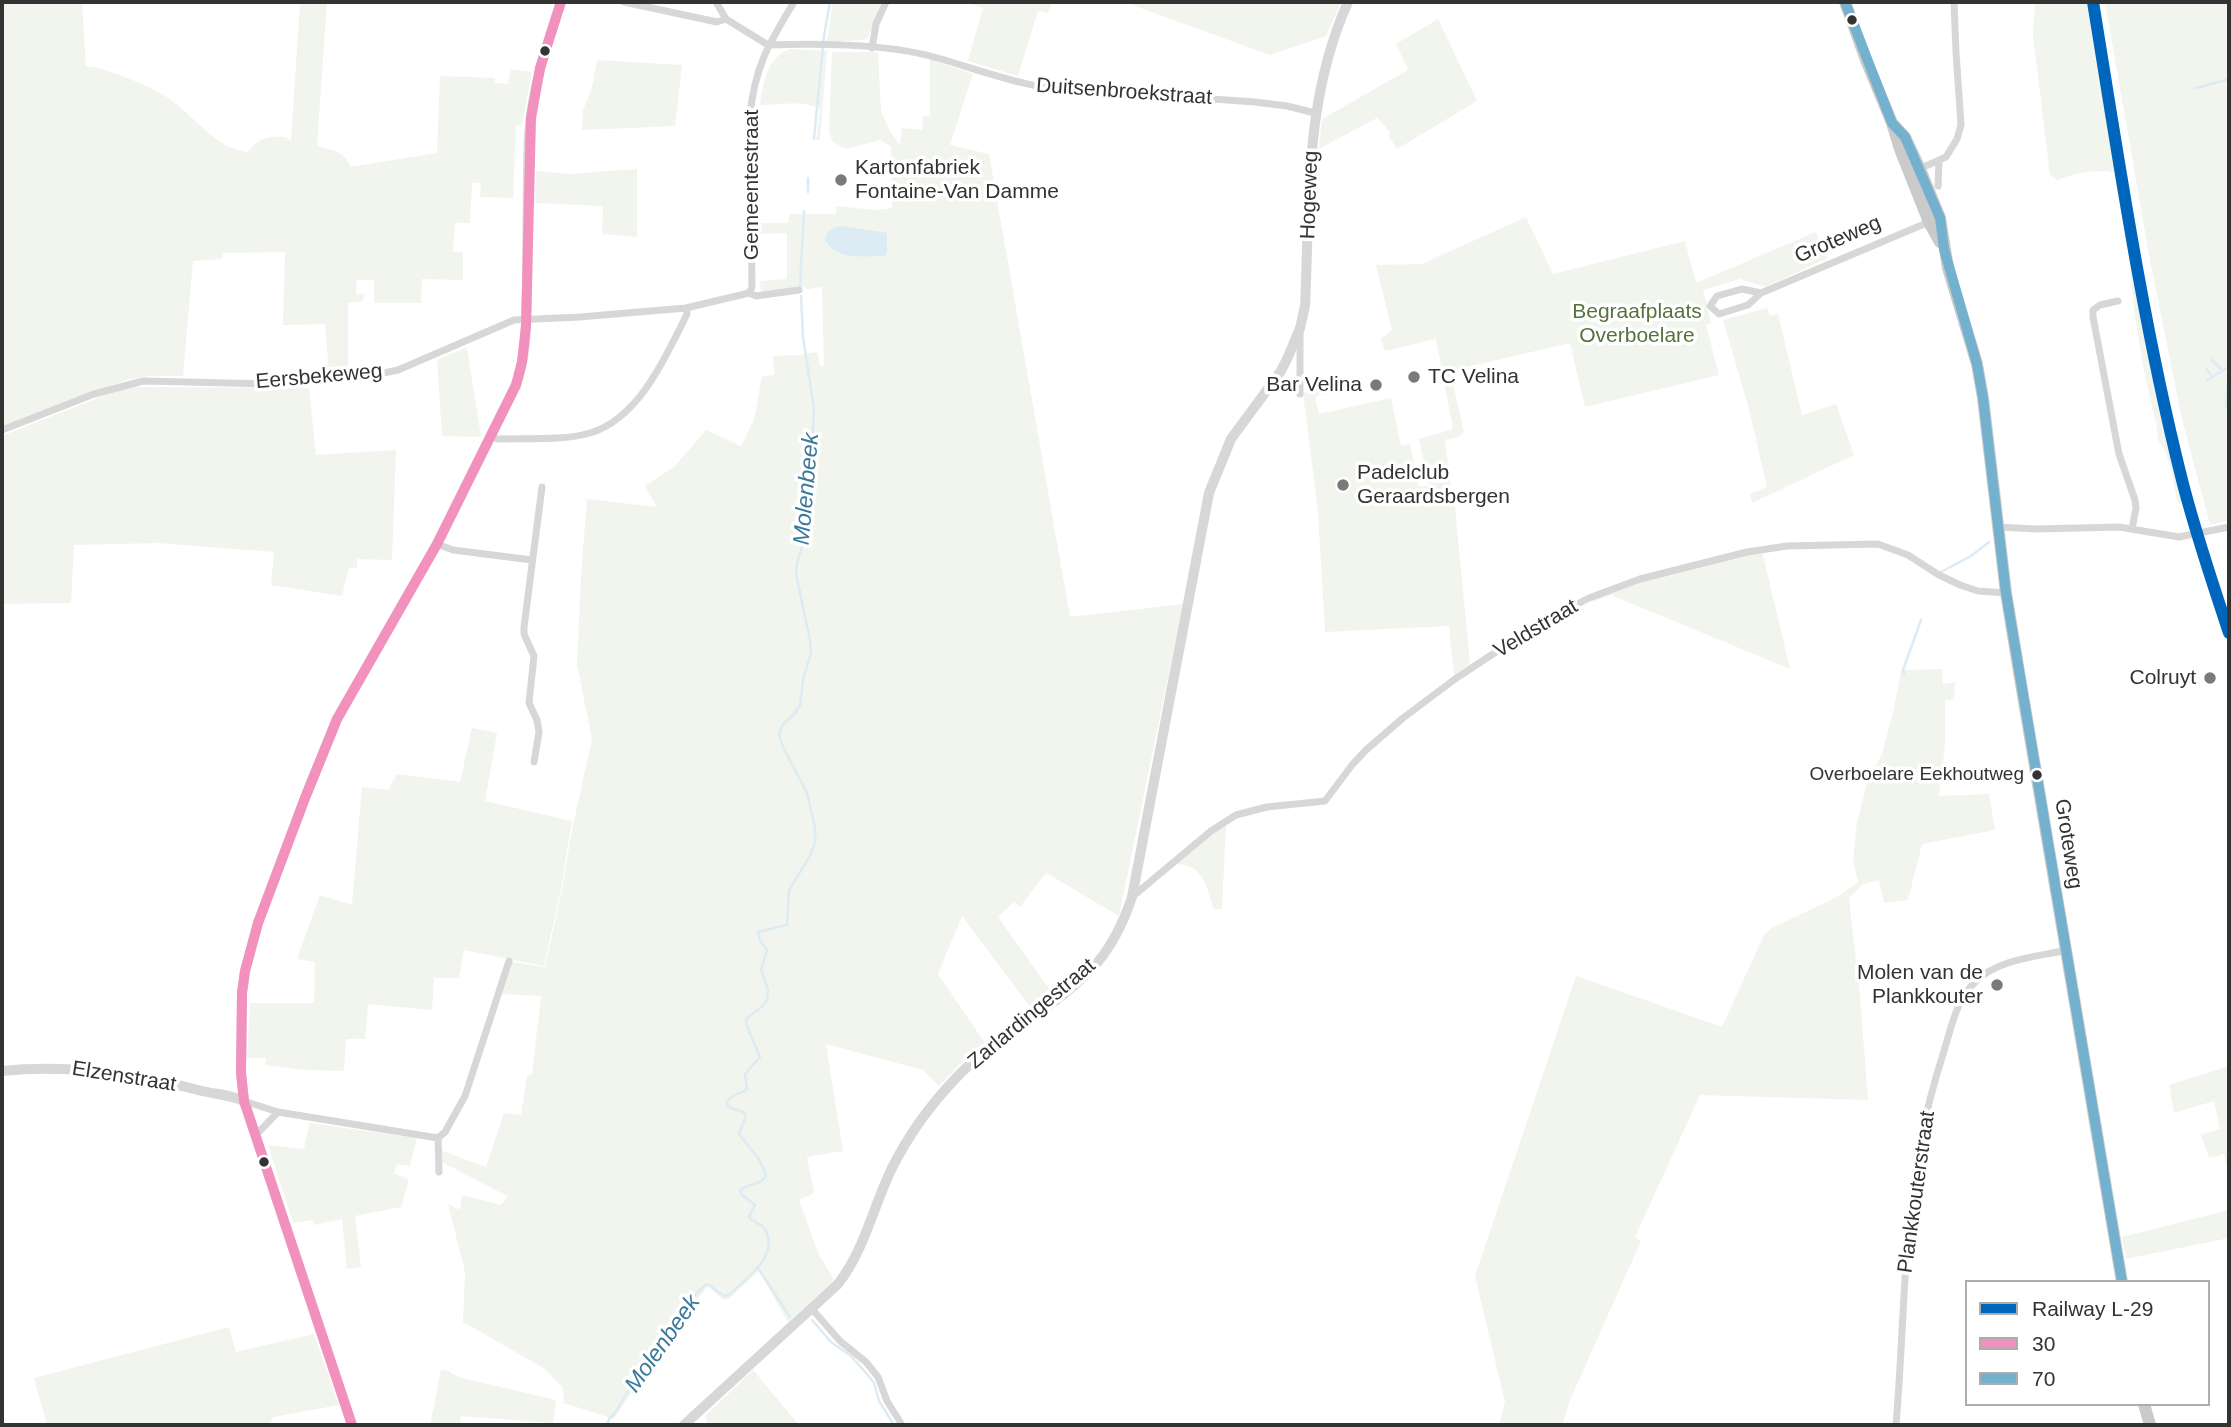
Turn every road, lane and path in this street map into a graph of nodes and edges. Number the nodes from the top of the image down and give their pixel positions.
1 (561, 2) edge
2 (624, 2) edge
3 (716, 2) edge
4 (794, 2) edge
5 (886, 2) edge
6 (1348, 2) edge
7 (1845, 2) edge
8 (1954, 2) edge
9 (726, 19) junction
10 (768, 45) junction
11 (872, 48) junction
12 (1315, 113) junction
13 (1939, 161) junction
14 (1915, 171) junction
15 (1938, 186) dead end
16 (1935, 220) junction
17 (799, 290) dead end
18 (749, 293) junction
19 (1761, 293) junction
20 (2118, 301) dead end
21 (686, 308) junction
22 (526, 320) junction
23 (1300, 328) junction
24 (1300, 394) dead end
25 (2, 430) edge
26 (491, 437) junction
27 (542, 487) dead end
28 (1998, 527) junction
29 (2229, 527) edge
30 (2133, 529) junction
31 (437, 544) junction
32 (532, 560) junction
33 (2006, 593) junction
34 (534, 762) dead end
35 (1132, 897) junction
36 (2067, 950) junction
37 (509, 961) dead end
38 (2, 1071) edge
39 (244, 1101) junction
40 (278, 1112) junction
41 (255, 1136) junction
42 (438, 1138) junction
43 (439, 1172) dead end
44 (2122, 1280) edge
45 (812, 1309) junction
46 (2145, 1406) edge
47 (352, 1425) edge
48 (684, 1425) edge
49 (902, 1425) edge
50 (1896, 1425) edge
51 (2150, 1425) edge

1 - 22 street
2 - 9 street
3 - 9 street
4 - 10 street, Gemeentestraat
5 - 11 street
6 - 12 street, Hogeweg
7 - 14 main road, Groteweg
8 - 13 street
9 - 10 street
10 - 11 street, Duitsenbroekstraat
10 - 18 street, Gemeentestraat
11 - 12 street, Duitsenbroekstraat
12 - 23 street, Hogeweg
13 - 14 street
13 - 15 street
14 - 16 main road, Groteweg
16 - 19 street, Groteweg
16 - 28 main road, Groteweg
17 - 18 street, Eersbekeweg
18 - 21 street, Eersbekeweg
19 - 19 street, Groteweg
20 - 30 street
21 - 22 street, Eersbekeweg
21 - 26 street
22 - 25 street, Eersbekeweg
22 - 26 street
23 - 24 street, Hogeweg
23 - 35 street, Zarlardingestraat
26 - 31 street
27 - 32 street
28 - 30 street
28 - 33 main road, Groteweg
29 - 30 street
31 - 32 street
31 - 39 street
32 - 34 street
33 - 35 street, Veldstraat
33 - 36 main road, Groteweg
35 - 45 street, Zarlardingestraat
36 - 44 main road, Groteweg
36 - 50 street, Plankkouterstraat
37 - 42 street
38 - 39 street, Elzenstraat
39 - 40 street
39 - 41 street
40 - 41 street
40 - 42 street
41 - 47 street
42 - 43 street
45 - 48 street, Zarlardingestraat
45 - 49 street
46 - 51 main road

